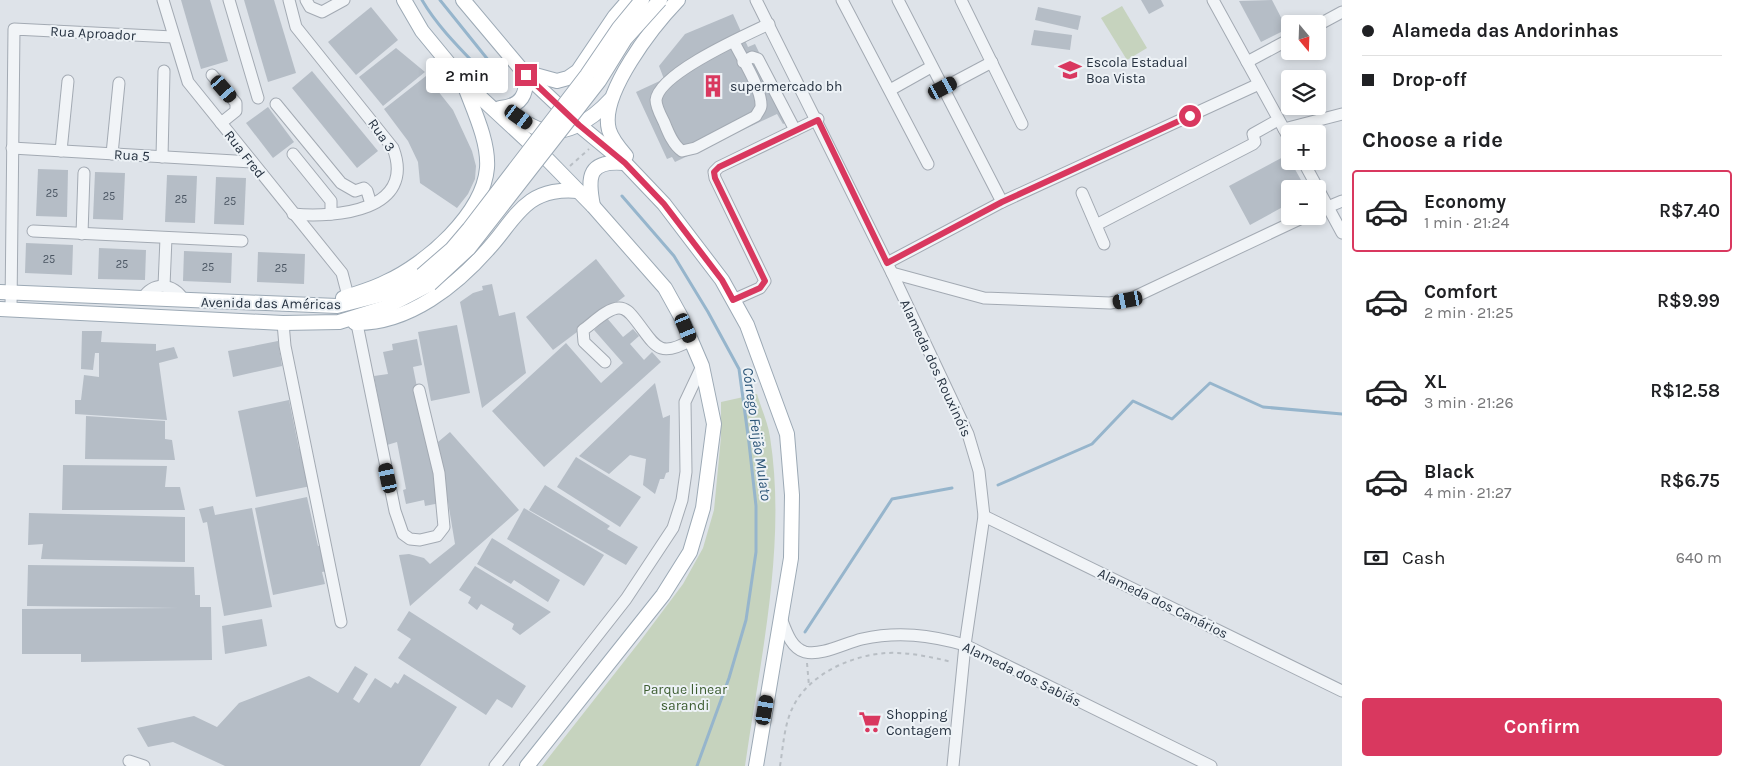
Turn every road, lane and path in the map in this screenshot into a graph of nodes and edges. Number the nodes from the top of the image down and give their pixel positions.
1 (163, 0) edge
2 (229, 0) edge
3 (289, 0) edge
4 (306, 0) edge
5 (344, 0) edge
6 (404, 0) edge
7 (463, 0) edge
8 (642, 0) edge
9 (660, 0) edge
10 (678, 0) edge
11 (756, 0) edge
12 (842, 0) edge
13 (898, 0) edge
14 (961, 0) edge
15 (1213, 0) edge
16 (624, 2) edge
17 (1342, 12) edge
18 (1326, 21) edge
19 (769, 24) junction
20 (173, 37) junction
21 (734, 42) junction
22 (1281, 44) edge
23 (743, 62) junction
24 (992, 62) junction
25 (1247, 62) junction
26 (932, 67) junction
27 (164, 71) dead end
28 (525, 73) junction
29 (212, 75) dead end
30 (68, 81) dead end
31 (464, 82) junction
32 (119, 83) dead end
33 (1259, 84) junction
34 (943, 88) junction
35 (890, 90) junction
36 (258, 98) dead end
37 (612, 98) junction
38 (276, 104) dead end
39 (501, 108) junction
40 (1342, 114) edge
41 (818, 120) junction
42 (221, 123) junction
43 (1022, 124) dead end
44 (1281, 124) junction
45 (579, 125) junction
46 (795, 130) junction
47 (597, 140) junction
48 (12, 148) junction
49 (61, 151) junction
50 (112, 154) junction
51 (293, 154) dead end
52 (162, 157) junction
53 (252, 162) junction
54 (625, 163) junction
55 (928, 164) dead end
56 (1308, 170) edge
57 (84, 173) dead end
58 (562, 174) junction
59 (578, 191) junction
60 (1082, 193) dead end
61 (1342, 201) edge
62 (1002, 202) junction
63 (371, 204) junction
64 (664, 204) junction
65 (593, 206) junction
66 (1329, 206) junction
67 (1326, 207) edge
68 (293, 214) junction
69 (331, 214) junction
70 (1098, 224) junction
71 (1287, 225) edge
72 (33, 231) dead end
73 (1342, 233) edge
74 (82, 234) junction
75 (166, 238) junction
76 (242, 241) dead end
77 (1104, 244) dead end
78 (889, 268) junction
79 (426, 279) junction
80 (164, 286) junction
81 (5, 292) edge
82 (348, 296) junction
83 (142, 299) junction
84 (184, 300) junction
85 (733, 300) junction
86 (316, 306) junction
87 (5, 308) edge
88 (340, 322) junction
89 (283, 323) junction
90 (357, 324) junction
91 (691, 340) junction
92 (605, 362) dead end
93 (702, 366) junction
94 (420, 390) dead end
95 (984, 516) junction
96 (781, 618) junction
97 (341, 622) dead end
98 (965, 645) junction
99 (804, 652) junction
100 (962, 677) junction
101 (808, 686) junction
102 (1342, 690) edge
103 (129, 761) dead end
104 (144, 766) edge
105 (495, 766) edge
106 (527, 766) edge
107 (756, 766) edge
108 (780, 766) edge
109 (953, 766) edge
110 (1211, 766) edge

1 - 20 street, Rua Fred
2 - 36 street
3 - 63 street, Rua 3
4 - 5 street
6 - 31 main road
7 - 28 main road
8 - 79 main road, Avenida das Américas, bridge
9 - 79 main road, bridge
10 - 37 main road
11 - 19 street, Alameda dos Rouxinóis
12 - 35 street
13 - 26 street
14 - 24 street
15 - 25 street
16 - 28 main road
17 - 18 street
19 - 21 street
19 - 41 street, Alameda dos Rouxinóis
20 - 42 street, Rua Fred
20 - 48 street, Rua Aproador
21 - 23 street
21 - 23 street
22 - 25 street
23 - 46 street
24 - 34 street
24 - 43 street
25 - 33 street
26 - 34 street
26 - 35 street
27 - 52 street
28 - 39 main road
28 - 45 main road
29 - 42 street
30 - 49 street
31 - 39 main road
31 - 82 main road
32 - 50 street
33 - 44 street
33 - 62 street
34 - 62 street
35 - 55 street
37 - 45 main road
37 - 64 main road
38 - 63 street
39 - 45 main road
39 - 58 main road
40 - 44 street
41 - 46 street
41 - 78 street, Alameda dos Rouxinóis
42 - 53 street, Rua Fred
44 - 70 street
45 - 47 main road
46 - 85 street
47 - 54 main road
47 - 58 path
48 - 49 street, Rua 5
48 - 81 street
49 - 50 street, Rua 5
50 - 52 street, Rua 5
51 - 69 street
52 - 53 street, Rua 5
53 - 68 street, Rua Fred
54 - 64 main road
54 - 65 main road
56 - 66 street
57 - 74 street
58 - 59 main road
59 - 65 main road
59 - 90 main road
60 - 70 street
61 - 66 street
62 - 78 street
63 - 69 street, Rua 3
64 - 85 main road
65 - 91 main road
66 - 67 street
66 - 73 street
68 - 69 street, Rua 3
68 - 82 street, Rua Fred
70 - 77 street
71 - 78 street
72 - 74 street
74 - 75 street
75 - 76 street
75 - 80 street
78 - 95 street, Alameda dos Rouxinóis
79 - 86 main road, Avenida das Américas
79 - 88 main road, Avenida das Américas
80 - 83 street
80 - 84 street
81 - 83 main road, Avenida das Américas
81 - 87 street
82 - 86 main road
83 - 84 main road, Avenida das Américas
84 - 86 main road, Avenida das Américas
85 - 96 main road
87 - 89 main road, Avenida das Américas
88 - 89 main road, Avenida das Américas
88 - 90 main road
89 - 97 street
90 - 94 street
91 - 92 street
91 - 93 main road
93 - 105 street
93 - 106 main road
95 - 98 street, Alameda dos Rouxinóis
95 - 102 street, Alameda dos Canários
96 - 99 street
96 - 107 main road
98 - 99 street, Alameda dos Sabiás
98 - 100 street, Alameda dos Rouxinóis
98 - 110 street, Alameda dos Sabiás
99 - 101 path
100 - 101 path
100 - 109 street, Alameda dos Rouxinóis
101 - 108 path
103 - 104 street

